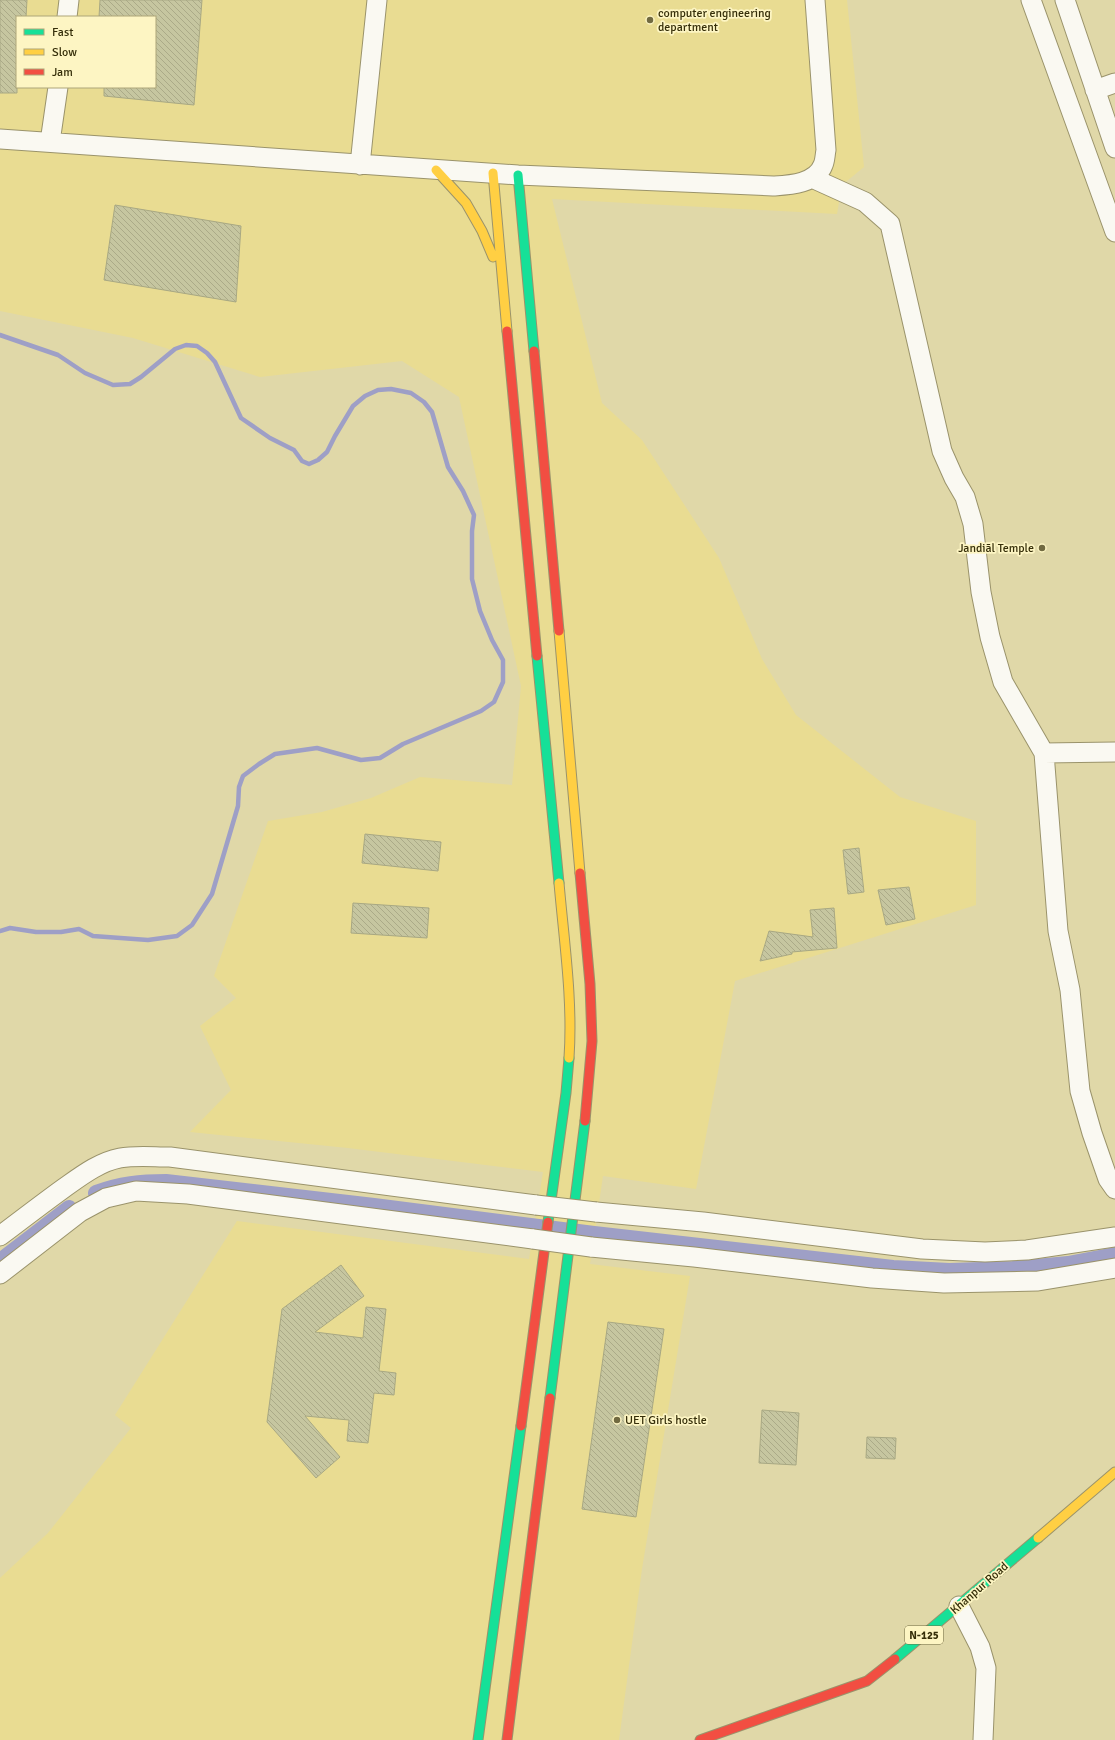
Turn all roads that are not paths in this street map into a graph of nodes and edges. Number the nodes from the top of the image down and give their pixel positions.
1 (69, 0) edge
2 (377, 0) edge
3 (815, 0) edge
4 (1031, 0) edge
5 (1065, 0) edge
6 (67, 16) edge
7 (1115, 83) edge
8 (58, 88) edge
9 (1095, 90) junction
10 (0, 139) edge
11 (50, 142) junction
12 (1115, 148) edge
13 (360, 165) junction
14 (436, 170) junction
15 (493, 174) junction
16 (518, 175) junction
17 (812, 178) junction
18 (1115, 232) edge
19 (502, 281) junction
20 (1115, 752) edge
21 (1044, 753) junction
22 (1115, 1189) edge
23 (0, 1236) edge
24 (1115, 1237) edge
25 (1115, 1268) edge
26 (0, 1274) edge
27 (1115, 1472) edge
28 (959, 1606) junction
29 (478, 1740) edge
30 (507, 1740) edge
31 (700, 1740) edge
32 (982, 1740) edge

1 - 6 street
2 - 13 street
3 - 17 street
4 - 18 street
5 - 9 street
7 - 9 street
8 - 11 street
9 - 12 street
10 - 11 street
11 - 13 street
13 - 14 street
14 - 15 street
14 - 19 main road
15 - 16 street
15 - 19 main road
16 - 17 street
16 - 30 main road
17 - 21 street
19 - 29 main road
20 - 21 street
21 - 22 street
23 - 24 street, bridge
25 - 26 street, bridge
27 - 28 main road, Khanpur Road / N-125
28 - 31 main road, Khanpur Road / N-125
28 - 32 street

